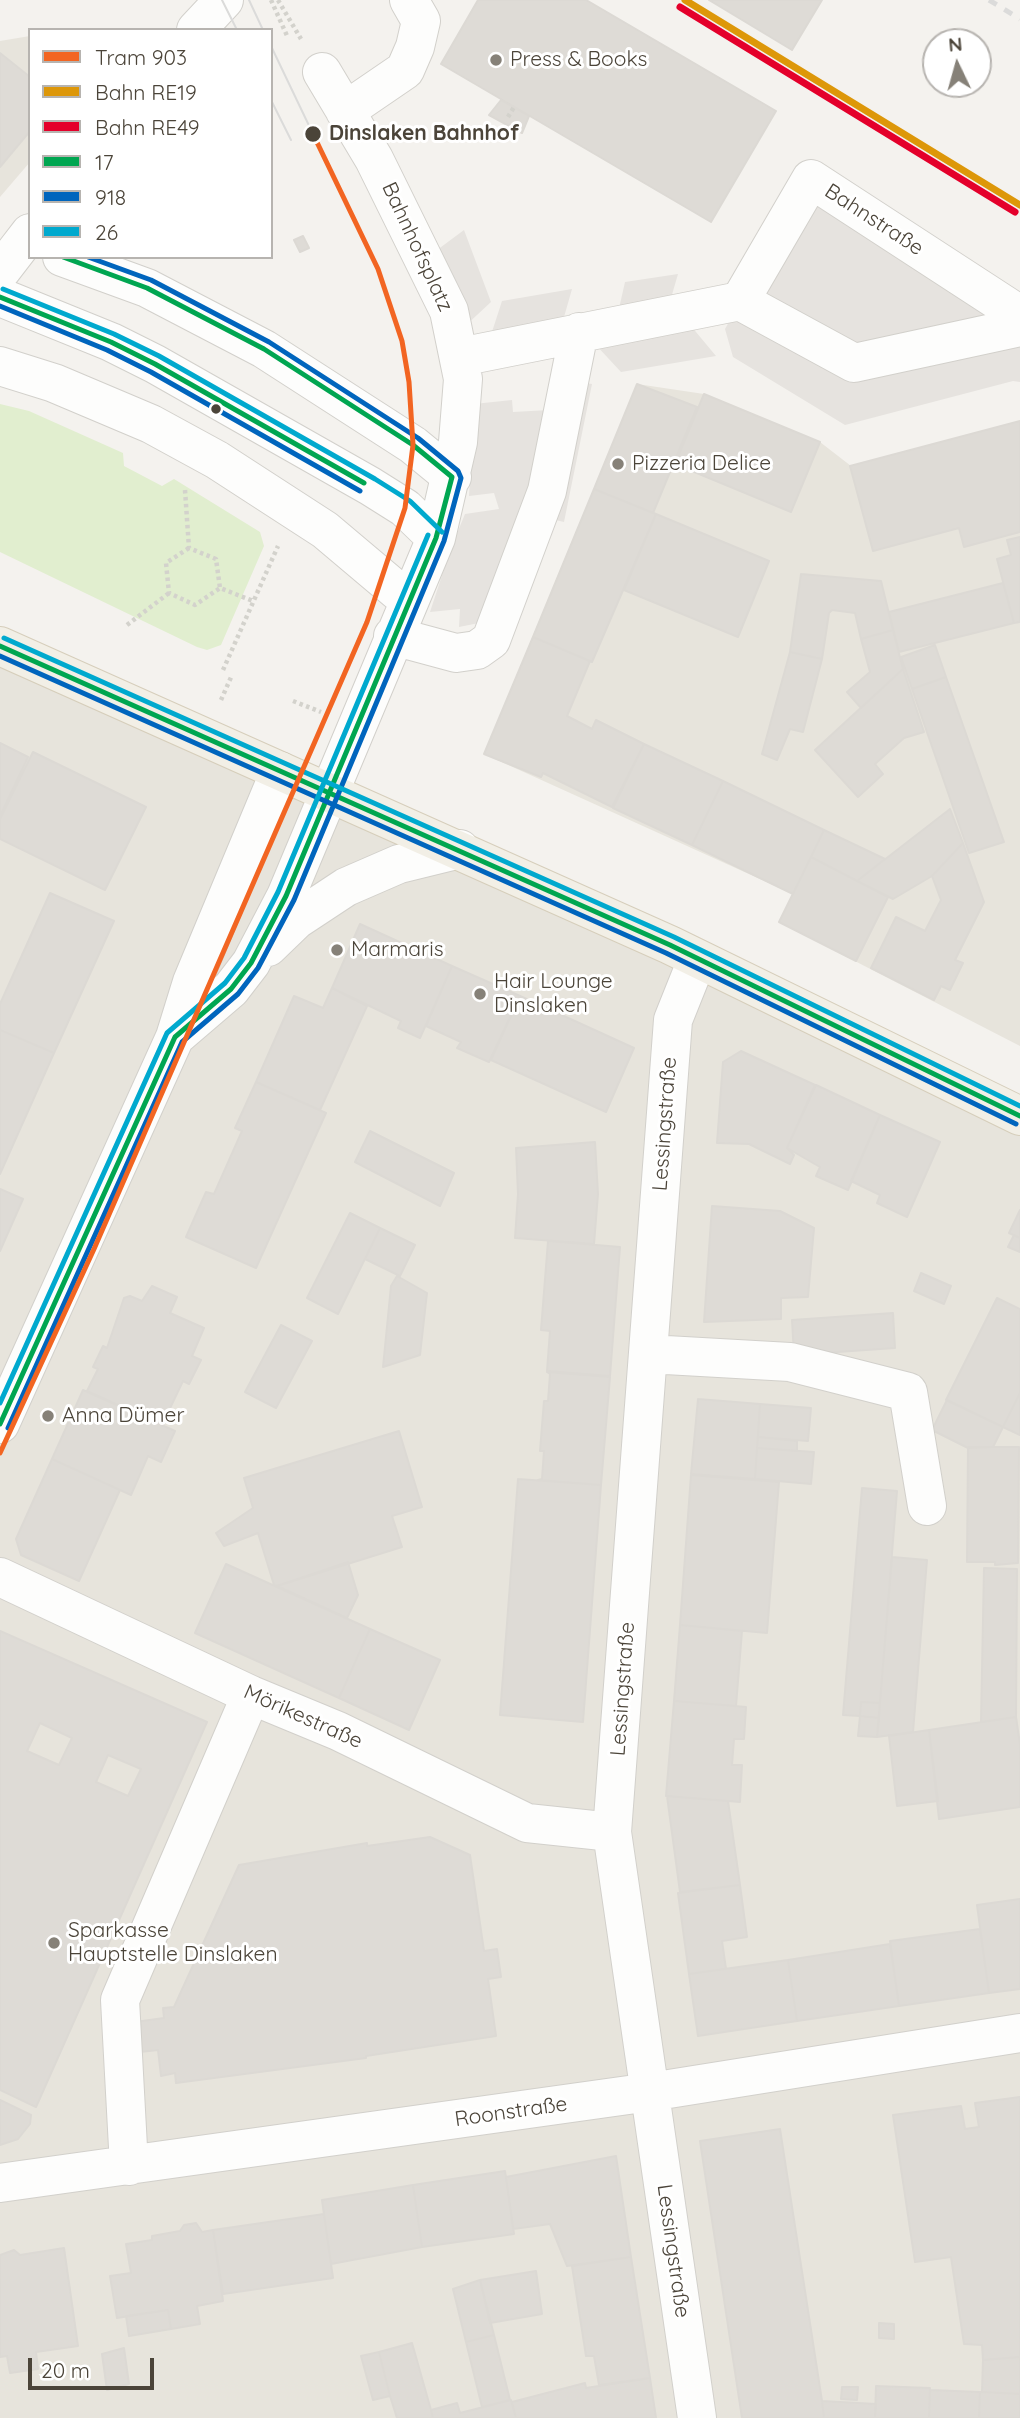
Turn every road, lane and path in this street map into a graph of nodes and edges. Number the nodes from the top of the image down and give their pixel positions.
1 (271, 0) edge
2 (409, 0) edge
3 (288, 38) dead end
4 (322, 72) dead end
5 (514, 107) dead end
6 (345, 111) junction
7 (508, 117) dead end
8 (67, 259) edge
9 (0, 297) edge
10 (740, 301) junction
11 (1020, 314) edge
12 (1020, 327) edge
13 (579, 332) junction
14 (460, 357) junction
15 (0, 366) edge
16 (452, 477) junction
17 (185, 487) dead end
18 (436, 538) junction
19 (281, 539) dead end
20 (189, 548) junction
21 (219, 588) junction
22 (169, 593) junction
23 (408, 600) junction
24 (253, 601) junction
25 (127, 625) dead end
26 (393, 636) junction
27 (0, 646) edge
28 (223, 670) dead end
29 (280, 771) junction
30 (328, 793) junction
31 (460, 849) junction
32 (697, 960) junction
33 (251, 963) junction
34 (175, 1037) junction
35 (1020, 1116) edge
36 (648, 1354) junction
37 (0, 1424) edge
38 (928, 1506) dead end
39 (0, 1577) edge
40 (251, 1695) junction
41 (612, 1832) junction
42 (1020, 2034) edge
43 (650, 2092) junction
44 (129, 2166) junction
45 (0, 2183) edge
46 (697, 2418) edge

1 - 3 path
2 - 6 street
4 - 6 street, Bahnhofsplatz
5 - 7 path
6 - 14 street, Bahnhofsplatz
8 - 16 street
9 - 18 street
10 - 11 street, Bahnstraße
10 - 12 street
10 - 13 street
13 - 14 street
13 - 26 street
14 - 16 street, Bahnhofsplatz
15 - 23 street
16 - 18 street, Bahnhofsplatz
17 - 20 path
18 - 23 street, Bahnhofsplatz
19 - 24 path
20 - 21 path
20 - 22 path
21 - 22 path
21 - 24 path
22 - 25 path
23 - 26 street, Bahnhofsplatz
24 - 28 path
26 - 30 street, Bahnhofsplatz
27 - 29 main road
29 - 30 main road
29 - 34 street
30 - 31 main road
30 - 33 street, Bahnhofsplatz
31 - 32 main road
31 - 33 street
32 - 35 main road
32 - 36 street, Lessingstraße
33 - 34 street
34 - 37 street
36 - 38 street
36 - 41 street, Lessingstraße
39 - 40 street, Mörikestraße
40 - 41 street, Mörikestraße
40 - 44 street
41 - 43 street, Lessingstraße
42 - 43 street, Roonstraße
43 - 44 street, Roonstraße
43 - 46 street, Lessingstraße
44 - 45 street, Roonstraße

